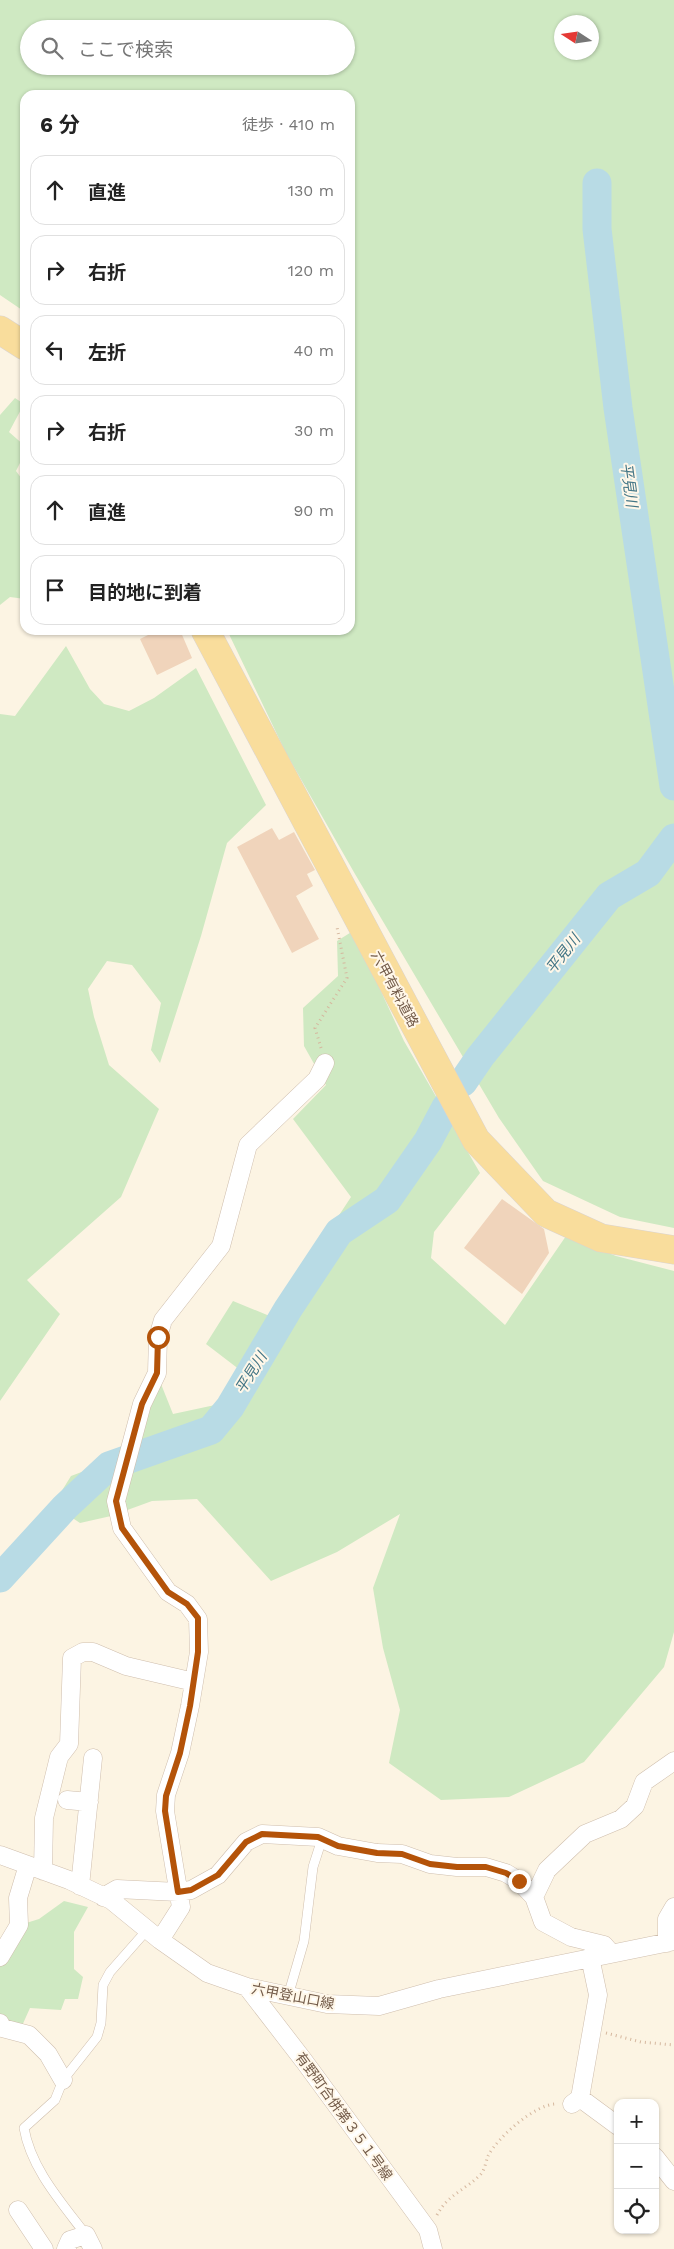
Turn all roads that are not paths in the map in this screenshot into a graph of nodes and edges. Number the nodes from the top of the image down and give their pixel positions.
1 (0, 330) edge
2 (20, 343) edge
3 (208, 635) edge
4 (325, 1063) road end
5 (674, 1250) edge
6 (194, 1682) junction
7 (93, 1758) dead end
8 (674, 1761) edge
9 (67, 1800) dead end
10 (88, 1802) junction
11 (322, 1839) junction
12 (0, 1855) edge
13 (36, 1868) junction
14 (80, 1886) junction
15 (178, 1892) junction
16 (103, 1896) junction
17 (534, 1897) junction
18 (674, 1907) edge
19 (154, 1935) junction
20 (670, 1942) edge
21 (611, 1953) junction
22 (0, 1957) edge
23 (590, 1957) junction
24 (247, 1987) junction
25 (288, 1996) junction
26 (0, 2023) edge
27 (63, 2080) junction
28 (614, 2124) edge
29 (659, 2162) edge
30 (674, 2181) edge
31 (18, 2210) dead end
32 (428, 2241) edge
33 (90, 2242) edge
34 (44, 2249) edge
35 (66, 2249) edge

1 - 2 main road
3 - 5 main road, 六甲有料道路
4 - 6 street
6 - 13 street
6 - 15 street
7 - 10 street
8 - 17 street
9 - 10 street
10 - 14 street
11 - 15 street
11 - 17 street
11 - 25 lane
12 - 13 street, 六甲登山口線
13 - 14 street, 六甲登山口線
13 - 22 street
14 - 16 street, 六甲登山口線
15 - 16 street
15 - 19 street
16 - 19 street, 六甲登山口線
17 - 21 street
18 - 20 street
19 - 24 street, 六甲登山口線
19 - 27 lane
20 - 21 street, 六甲登山口線
21 - 23 street, 六甲登山口線
23 - 25 street, 六甲登山口線
23 - 28 street
24 - 25 street, 六甲登山口線
24 - 32 street, 有野町合併第３５１号線
26 - 27 street
27 - 33 lane
29 - 30 street
31 - 34 street
33 - 35 street

